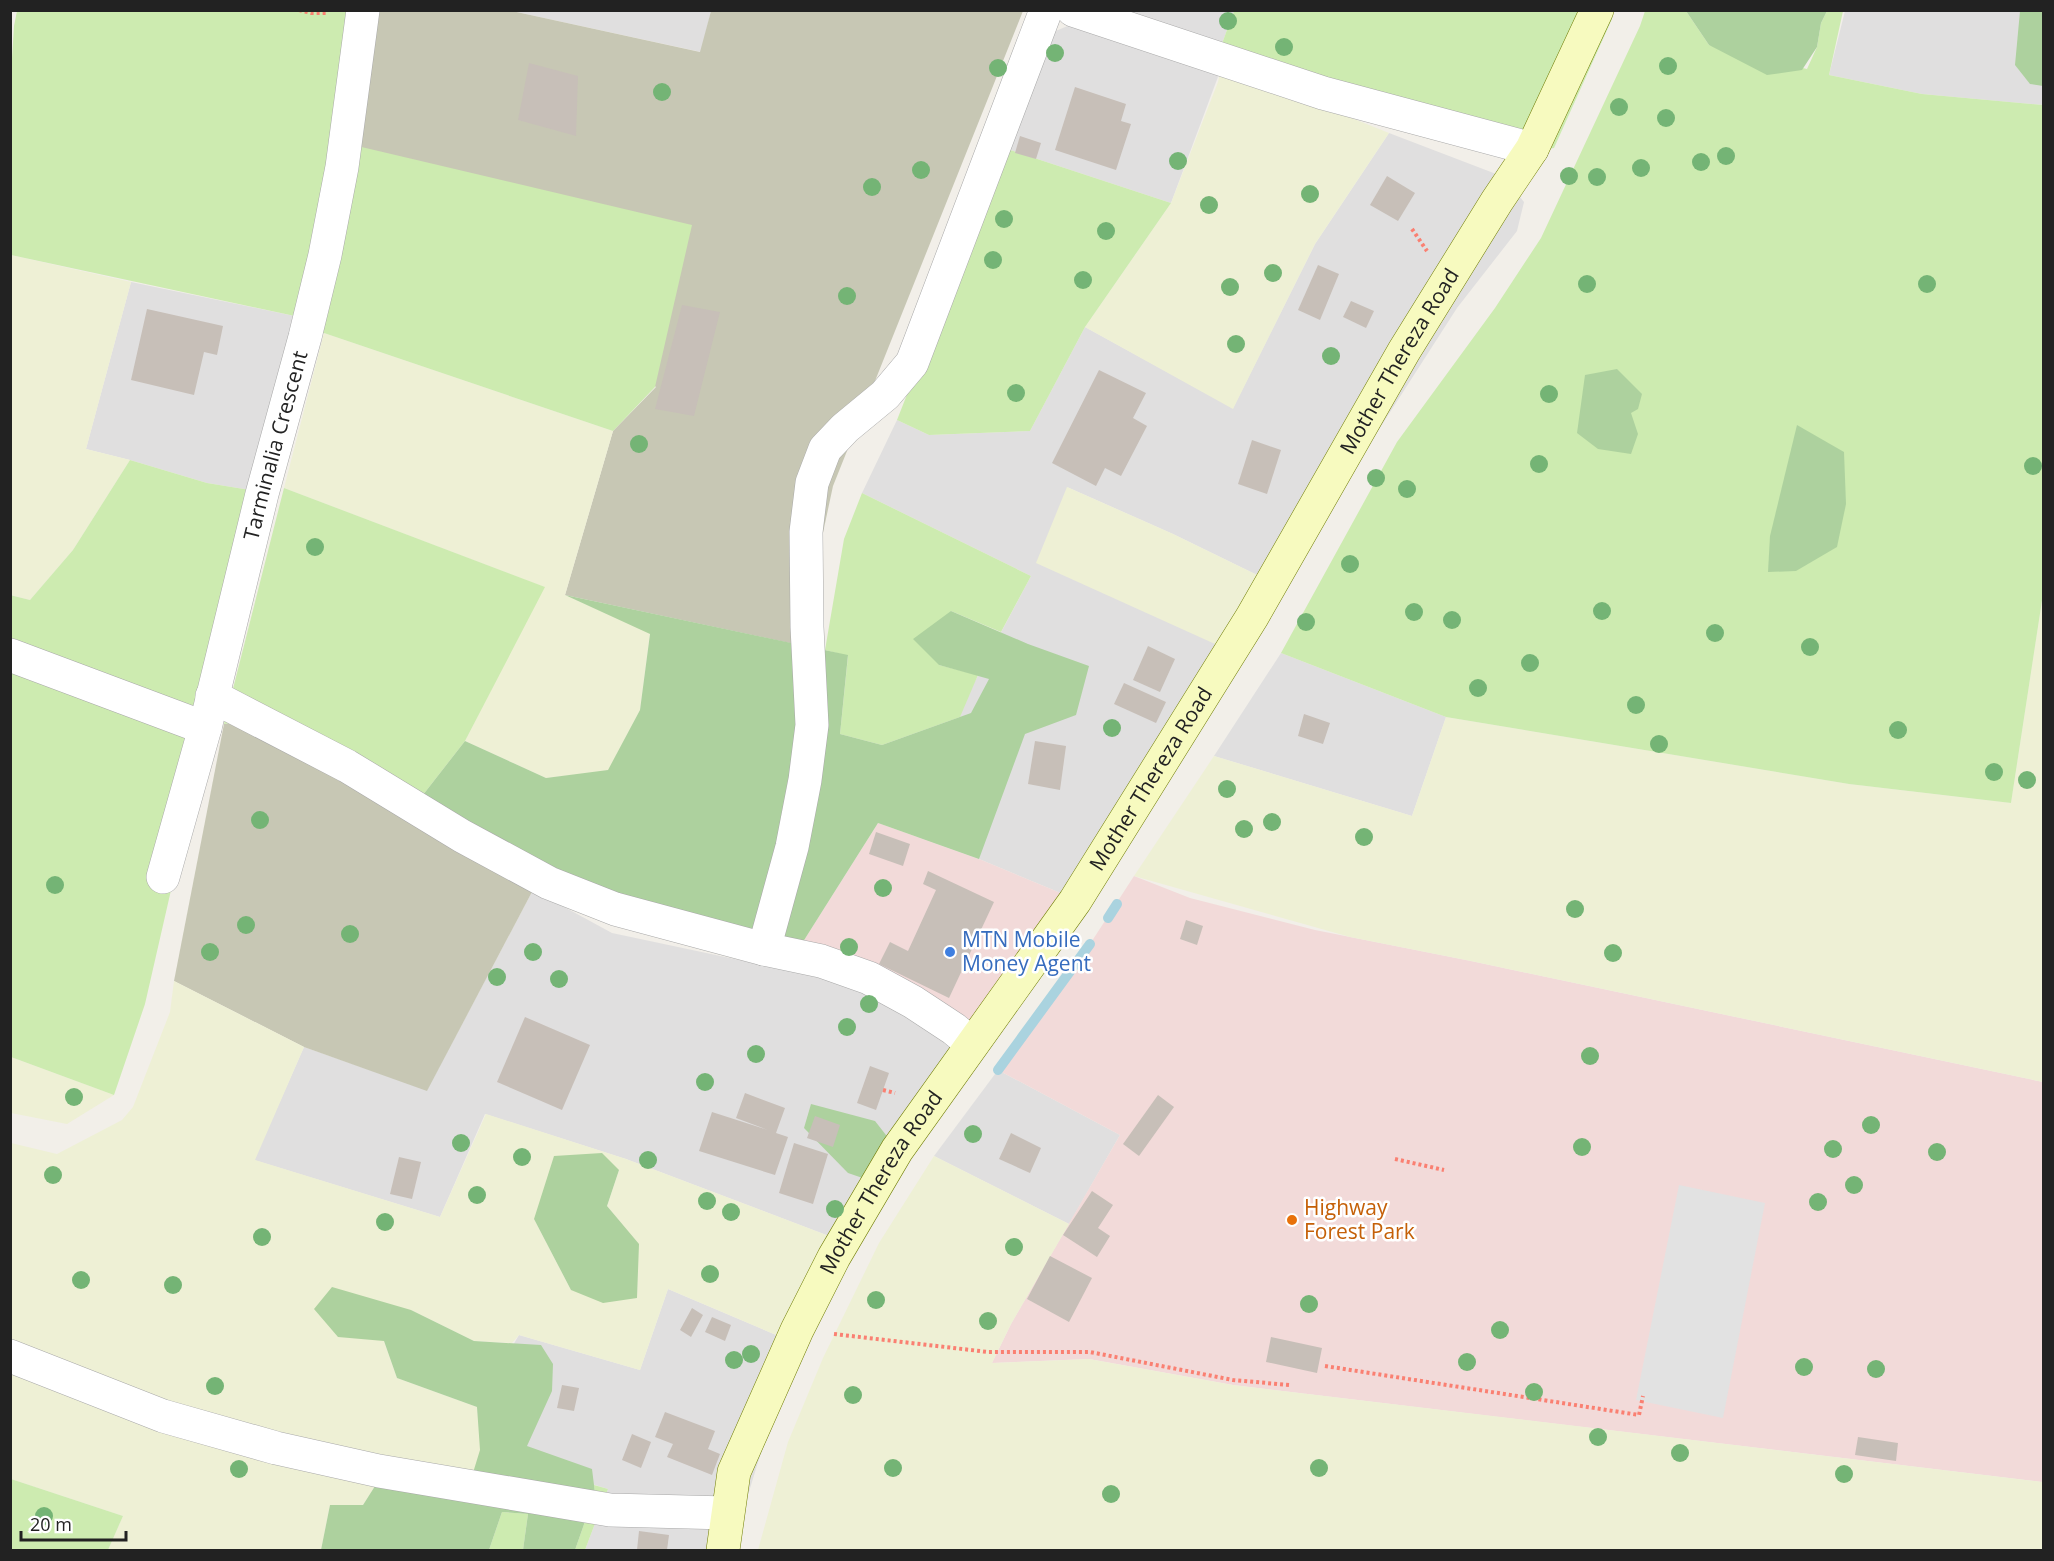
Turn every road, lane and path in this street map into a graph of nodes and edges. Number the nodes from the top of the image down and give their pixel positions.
1 (363, 10) edge
2 (1046, 10) edge
3 (1073, 10) edge
4 (1597, 10) edge
5 (1532, 149) junction
6 (10, 656) edge
7 (212, 696) junction
8 (205, 728) junction
9 (164, 877) dead end
10 (764, 950) junction
11 (972, 1044) junction
12 (1395, 1159) dead end
13 (1444, 1170) dead end
14 (797, 1330) junction
15 (10, 1356) edge
16 (1325, 1366) dead end
17 (1289, 1385) dead end
18 (1643, 1395) dead end
19 (727, 1514) junction
20 (723, 1551) edge

1 - 7 street, Tarminalia Crescent
2 - 10 street
3 - 5 street
4 - 5 street, Mother Thereza Road
5 - 11 street, Mother Thereza Road
6 - 8 street
7 - 8 street, Tarminalia Crescent
7 - 10 street
8 - 9 street, Tarminalia Crescent
10 - 11 street
11 - 14 street, Mother Thereza Road
12 - 13 path
14 - 17 path
14 - 19 street, Mother Thereza Road
15 - 19 street
16 - 18 path
19 - 20 street, Mother Thereza Road

